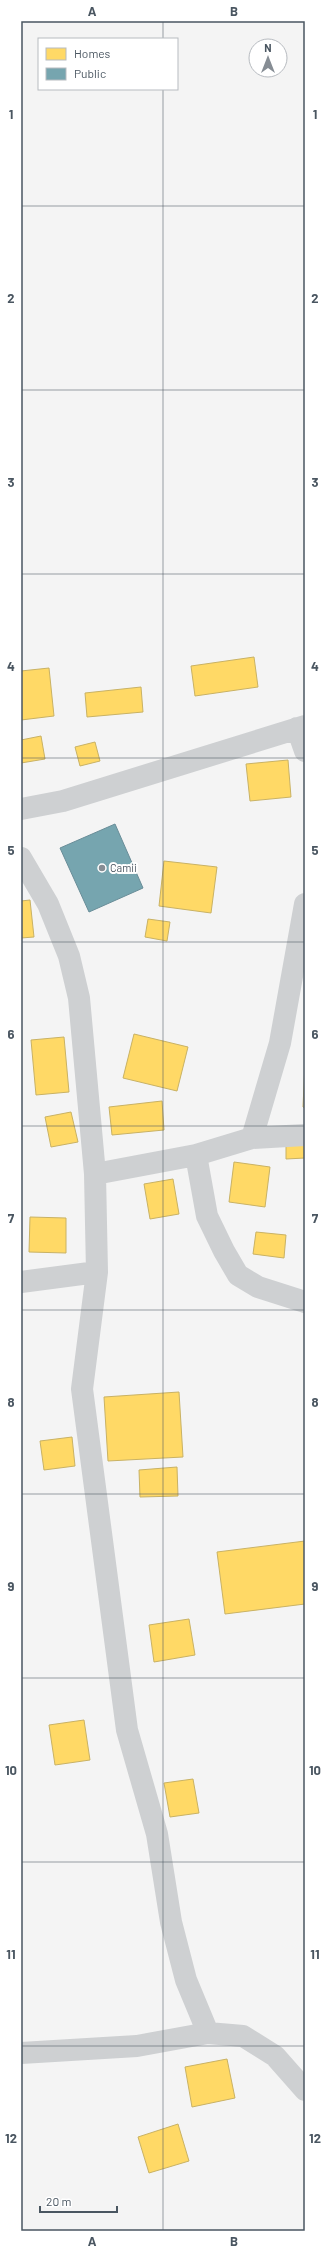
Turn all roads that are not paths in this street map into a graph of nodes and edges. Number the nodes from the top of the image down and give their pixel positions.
1 (301, 727) edge
2 (305, 752) edge
3 (21, 809) edge
4 (21, 858) edge
5 (305, 904) edge
6 (305, 1135) edge
7 (252, 1138) junction
8 (196, 1155) junction
9 (96, 1174) junction
10 (97, 1272) junction
11 (21, 1282) edge
12 (305, 1302) edge
13 (208, 2032) junction
14 (21, 2053) edge
15 (305, 2090) edge

1 - 2 street
1 - 3 street
4 - 9 street
5 - 7 street
6 - 7 street
7 - 8 street
8 - 9 street
8 - 12 street
9 - 10 street
10 - 11 street
10 - 13 street
13 - 14 street
13 - 15 street

